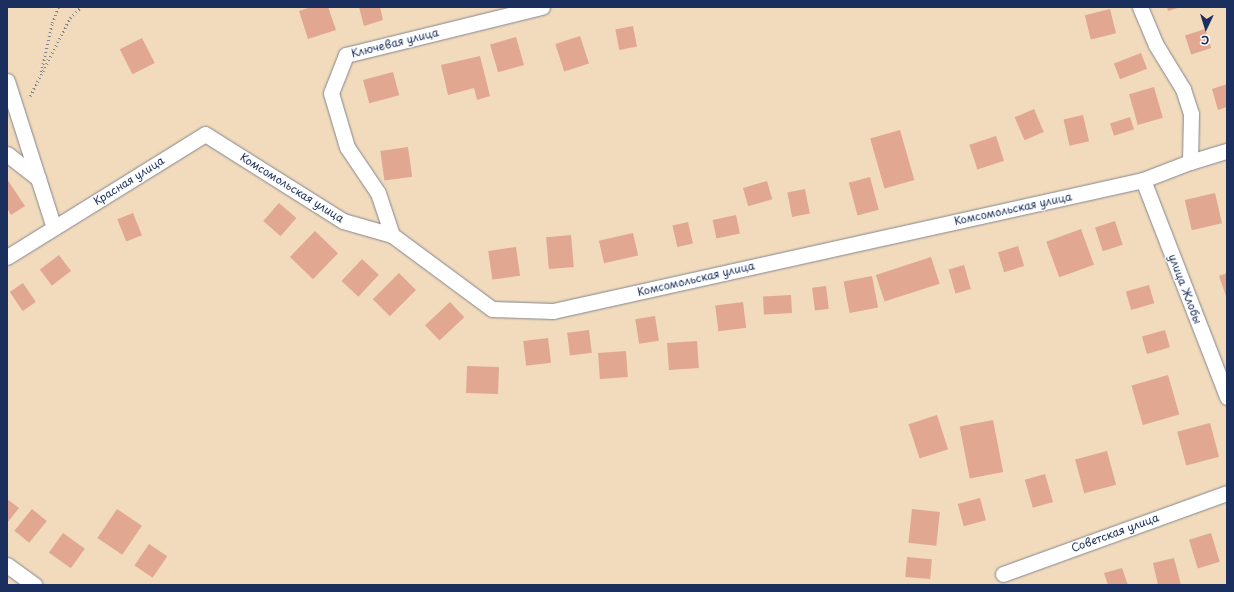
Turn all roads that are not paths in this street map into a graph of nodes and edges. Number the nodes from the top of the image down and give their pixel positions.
1 (542, 7) edge
2 (1140, 7) edge
3 (7, 80) edge
4 (205, 134) joint
5 (1227, 151) edge
6 (7, 154) edge
7 (1190, 162) junction
8 (38, 178) junction
9 (1143, 180) junction
10 (54, 228) junction
11 (392, 236) junction
12 (7, 257) edge
13 (1227, 397) edge
14 (1227, 492) edge
15 (7, 565) edge
16 (1003, 574) dead end
17 (35, 585) edge

1 - 11 street, Ключевая улица
2 - 7 street
3 - 8 street
4 - 10 street, Красная улица
4 - 11 street, Комсомольская улица
5 - 7 street, Комсомольская улица
6 - 8 street
7 - 9 street, Комсомольская улица
8 - 10 street
9 - 11 street, Комсомольская улица
9 - 13 street, улица Жлобы
10 - 12 street, Красная улица
14 - 16 street, Советская улица
15 - 17 street

